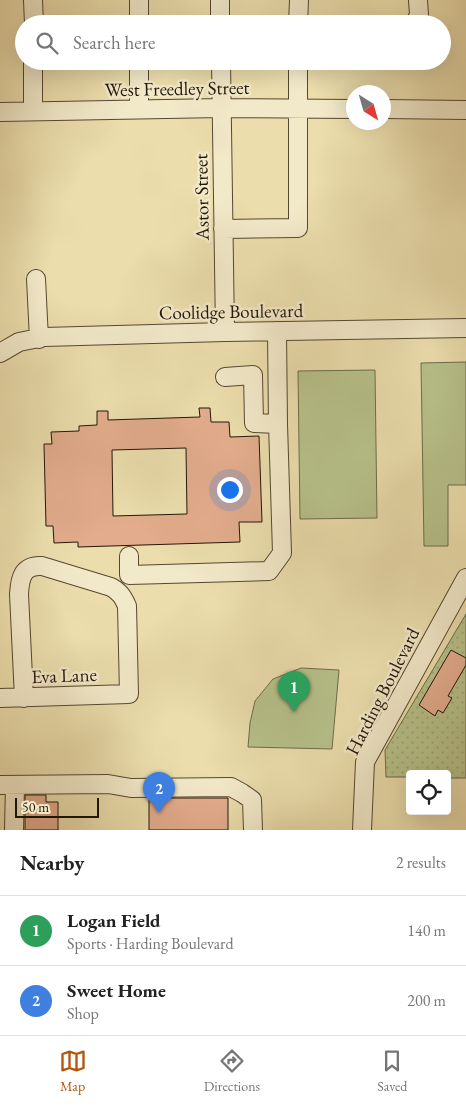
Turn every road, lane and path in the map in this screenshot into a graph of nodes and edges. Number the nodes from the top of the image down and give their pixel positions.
1 (33, 0) edge
2 (139, 0) edge
3 (220, 0) edge
4 (299, 0) edge
5 (418, 0) edge
6 (34, 15) edge
7 (139, 15) edge
8 (220, 15) edge
9 (298, 15) edge
10 (419, 15) edge
11 (33, 70) edge
12 (139, 70) edge
13 (220, 70) edge
14 (298, 70) edge
15 (221, 108) junction
16 (139, 109) junction
17 (299, 109) junction
18 (346, 109) edge
19 (391, 109) edge
20 (466, 110) edge
21 (33, 111) junction
22 (0, 112) edge
23 (223, 229) junction
24 (36, 279) dead end
25 (466, 328) edge
26 (277, 331) junction
27 (224, 332) junction
28 (39, 338) junction
29 (0, 353) edge
30 (253, 375) junction
31 (277, 375) junction
32 (225, 377) dead end
33 (278, 424) junction
34 (129, 556) dead end
35 (466, 578) edge
36 (0, 698) edge
37 (24, 698) junction
38 (7, 785) edge
39 (9, 828) edge
40 (253, 830) edge
41 (362, 830) edge

1 - 6 street
2 - 7 street
3 - 8 street
4 - 9 street
5 - 10 street
11 - 21 street
12 - 16 street
13 - 15 street, Astor Street
14 - 17 street
15 - 16 street, West Freedley Street
15 - 17 street, West Freedley Street
15 - 23 street, Astor Street
16 - 21 street, West Freedley Street
17 - 18 street, West Freedley Street
17 - 23 street
19 - 20 street
21 - 22 street, West Freedley Street
23 - 27 street, Astor Street
24 - 28 street
25 - 26 street, Coolidge Boulevard
26 - 27 street, Coolidge Boulevard
26 - 31 street
27 - 28 street, Coolidge Boulevard
28 - 29 street, Coolidge Boulevard
30 - 31 street
30 - 32 street
30 - 33 street
31 - 33 street
33 - 34 street
35 - 41 street, Harding Boulevard
36 - 37 street, Eva Lane
37 - 37 street, Eva Lane
38 - 39 street
38 - 40 street

